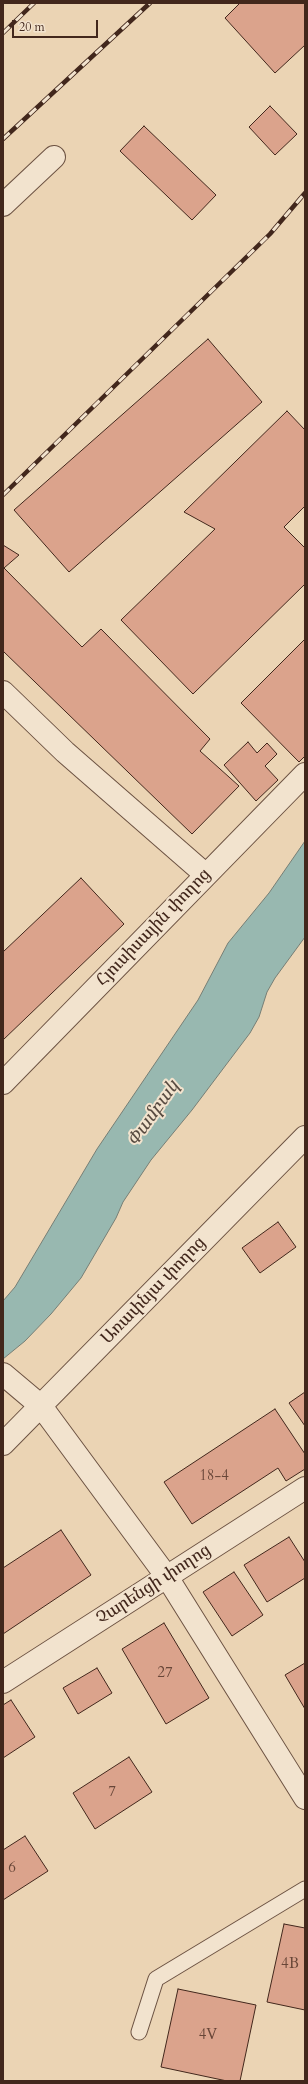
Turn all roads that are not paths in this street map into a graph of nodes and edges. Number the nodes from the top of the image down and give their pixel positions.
1 (54, 157) dead end
2 (3, 205) edge
3 (3, 692) edge
4 (305, 774) edge
5 (206, 875) junction
6 (3, 1083) edge
7 (305, 1136) edge
8 (5, 1376) edge
9 (41, 1406) junction
10 (3, 1444) edge
11 (305, 1488) edge
12 (167, 1577) junction
13 (3, 1682) edge
14 (305, 1798) edge
15 (305, 1889) edge
16 (139, 2032) dead end

1 - 2 street
3 - 5 street
4 - 5 street, Հյուսիսային փողոց
5 - 6 street, Հյուսիսային փողոց
7 - 9 street, Առափնյա փողոց
8 - 9 street
9 - 10 street, Առափնյա փողոց
9 - 12 street
11 - 12 street, Չարենցի փողոց
12 - 13 street, Չարենցի փողոց
12 - 14 street
15 - 16 lane

